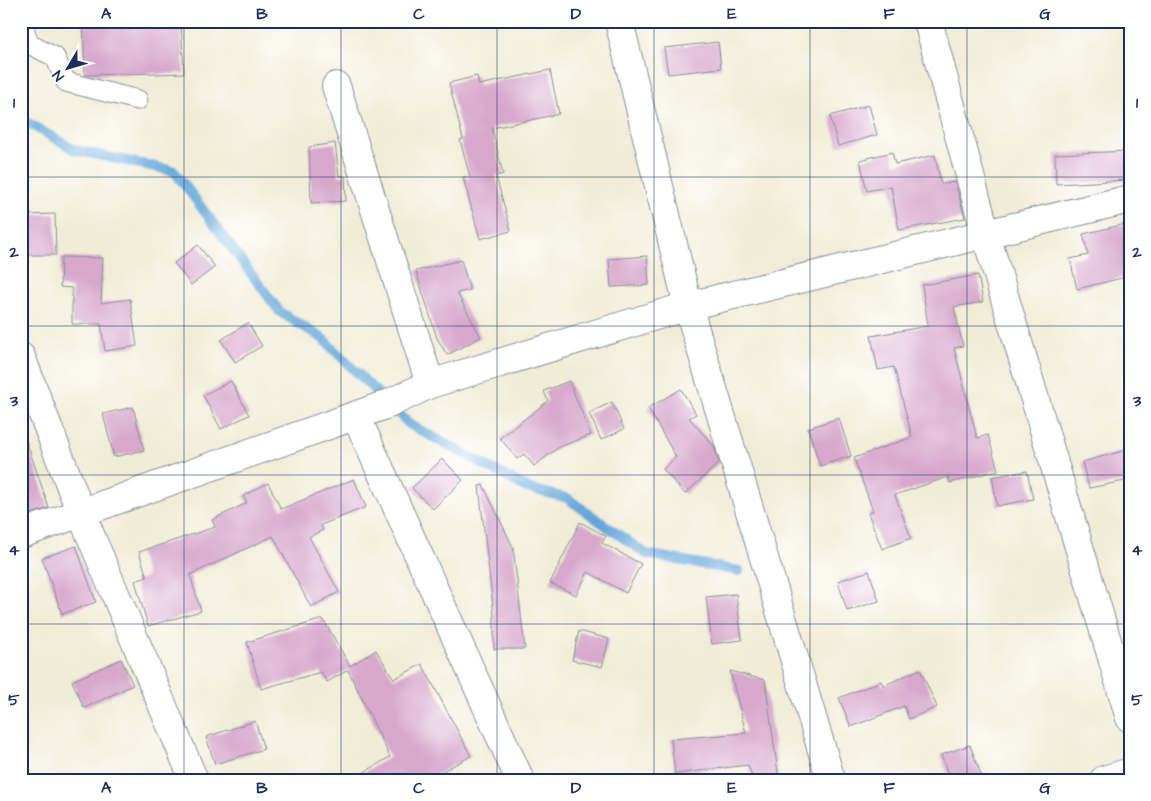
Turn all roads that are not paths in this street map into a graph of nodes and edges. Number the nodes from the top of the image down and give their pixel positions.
1 (22, 21) edge
2 (619, 21) edge
3 (928, 21) edge
4 (336, 86) dead end
5 (138, 100) dead end
6 (1130, 200) edge
7 (986, 234) junction
8 (688, 306) junction
9 (21, 357) edge
10 (430, 384) junction
11 (356, 416) junction
12 (81, 513) junction
13 (21, 534) edge
14 (1130, 718) edge
15 (1130, 772) edge
16 (194, 780) edge
17 (520, 780) edge
18 (831, 780) edge
19 (1104, 780) edge

1 - 5 lane
2 - 8 street
3 - 7 street
4 - 10 street
6 - 7 street
7 - 8 street
7 - 14 street
8 - 10 street
8 - 18 street
9 - 12 street
10 - 11 street
11 - 12 street
11 - 17 street
12 - 13 street
12 - 16 street
15 - 19 street

